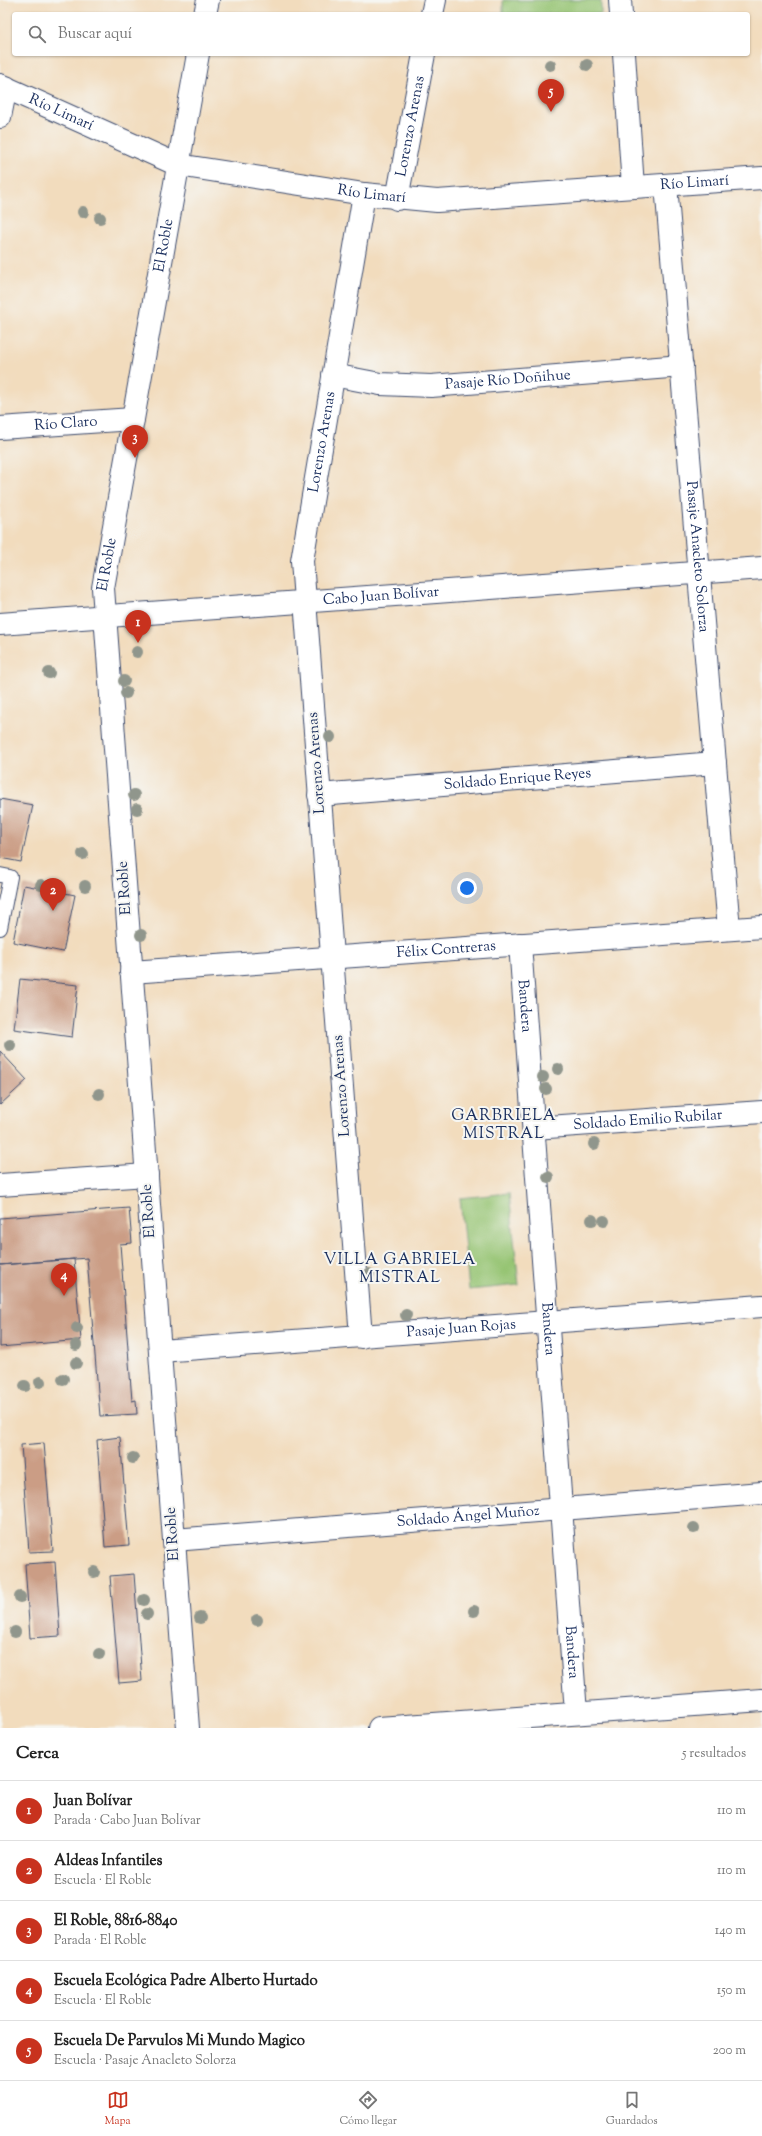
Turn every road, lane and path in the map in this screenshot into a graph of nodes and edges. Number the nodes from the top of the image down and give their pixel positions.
1 (208, 0) edge
2 (435, 0) edge
3 (620, 0) edge
4 (205, 12) edge
5 (432, 12) edge
6 (621, 12) edge
7 (198, 56) edge
8 (424, 56) edge
9 (624, 56) edge
10 (3, 86) edge
11 (0, 117) edge
12 (178, 165) junction
13 (762, 178) edge
14 (666, 185) junction
15 (633, 187) junction
16 (364, 194) junction
17 (397, 199) junction
18 (682, 366) junction
19 (333, 375) junction
20 (133, 419) junction
21 (0, 428) edge
22 (762, 568) edge
23 (700, 573) junction
24 (304, 602) junction
25 (105, 616) junction
26 (0, 624) edge
27 (715, 762) junction
28 (319, 795) junction
29 (0, 875) edge
30 (762, 927) edge
31 (0, 928) edge
32 (729, 929) junction
33 (520, 944) junction
34 (332, 958) junction
35 (131, 972) junction
36 (762, 1112) edge
37 (534, 1128) junction
38 (147, 1175) junction
39 (0, 1185) edge
40 (762, 1306) edge
41 (548, 1323) junction
42 (361, 1337) junction
43 (160, 1351) junction
44 (762, 1492) edge
45 (561, 1508) junction
46 (174, 1540) junction
47 (762, 1700) edge
48 (576, 1713) junction
49 (551, 1722) edge
50 (188, 1728) edge
51 (379, 1728) edge

1 - 4 street
2 - 5 street
3 - 6 street
7 - 12 street, El Roble
8 - 17 street, Lorenzo Arenas
9 - 15 street
10 - 11 street
10 - 12 street, Río Limarí
12 - 16 street, Río Limarí
12 - 20 street, El Roble
13 - 14 street, Río Limarí
14 - 15 street, Río Limarí
14 - 18 street, Pasaje Anacleto Solorza
15 - 17 street, Río Limarí
16 - 17 street, Río Limarí
16 - 19 street, Lorenzo Arenas
18 - 19 street, Pasaje Río Doñihue
18 - 23 street, Pasaje Anacleto Solorza
19 - 24 street, Lorenzo Arenas
20 - 21 street, Río Claro
20 - 25 street, El Roble
22 - 23 street, Cabo Juan Bolívar
23 - 24 street, Cabo Juan Bolívar
23 - 27 street, Pasaje Anacleto Solorza
24 - 25 street, Cabo Juan Bolívar
24 - 28 street, Lorenzo Arenas
25 - 26 street, Cabo Juan Bolívar
25 - 35 street, El Roble
27 - 28 street, Soldado Enrique Reyes
27 - 32 street, Pasaje Anacleto Solorza
28 - 34 street, Lorenzo Arenas
29 - 31 lane
30 - 32 street, Félix Contreras
32 - 33 street, Félix Contreras
33 - 34 street, Félix Contreras
33 - 37 street, Bandera
34 - 35 street, Félix Contreras
34 - 42 street, Lorenzo Arenas
35 - 38 street, El Roble
36 - 37 street, Soldado Emilio Rubilar
37 - 41 street, Bandera
38 - 39 street
38 - 43 street, El Roble
40 - 41 street, Pasaje Juan Rojas
41 - 42 street, Pasaje Juan Rojas
41 - 45 street, Bandera
42 - 43 street, Pasaje Juan Rojas
43 - 46 street, El Roble
44 - 45 street, Soldado Ángel Muñoz
45 - 46 street, Soldado Ángel Muñoz
45 - 48 street, Bandera
46 - 50 street, El Roble
47 - 48 street
48 - 49 street
49 - 51 street

